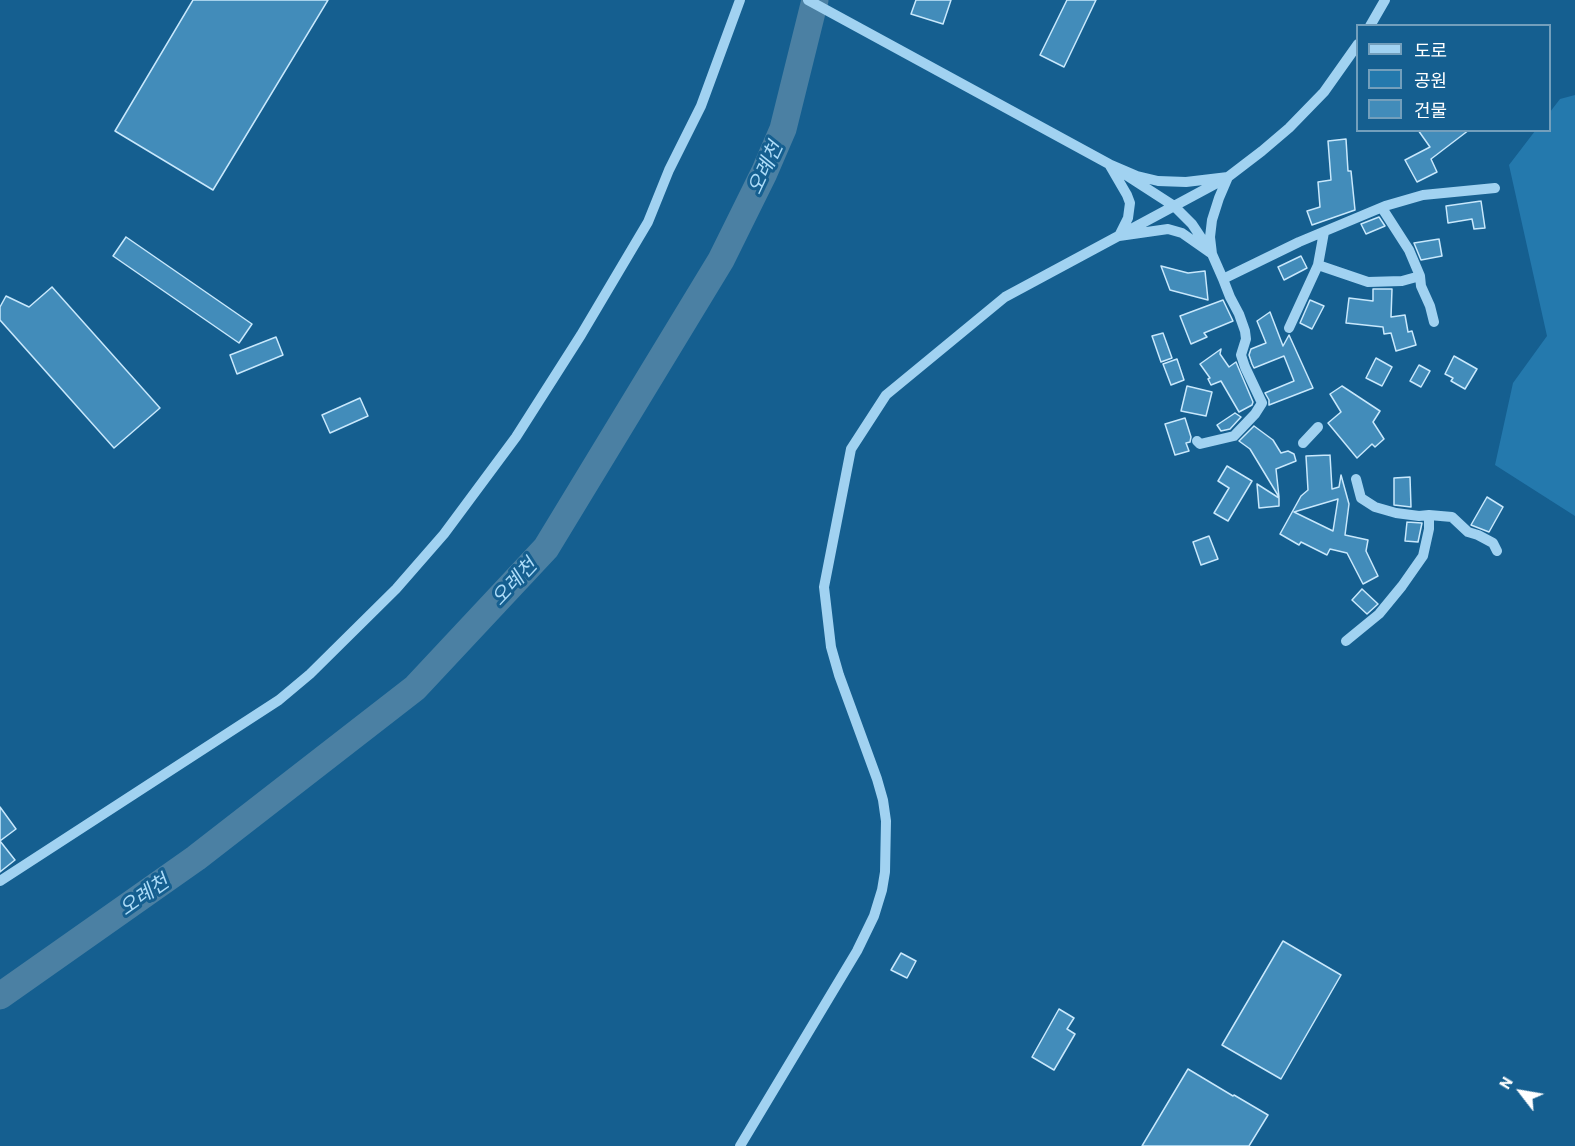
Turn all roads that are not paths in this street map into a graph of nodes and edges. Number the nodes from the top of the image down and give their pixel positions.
1 (740, 0) edge
2 (808, 0) edge
3 (1385, 0) edge
4 (1371, 24) edge
5 (1356, 47) edge
6 (1109, 164) junction
7 (1228, 177) junction
8 (1494, 188) dead end
9 (1174, 206) junction
10 (1382, 208) junction
11 (1324, 232) junction
12 (1119, 236) junction
13 (1212, 254) junction
14 (1318, 265) junction
15 (1420, 276) junction
16 (1223, 279) junction
17 (1434, 322) dead end
18 (1289, 328) dead end
19 (1318, 427) dead end
20 (1197, 441) dead end
21 (1303, 443) dead end
22 (1356, 479) dead end
23 (1429, 515) junction
24 (1497, 551) dead end
25 (1346, 641) dead end
26 (0, 881) edge
27 (740, 1146) edge

1 - 26 street
2 - 6 street
3 - 4 street
5 - 7 street
6 - 7 street
6 - 9 street
6 - 12 street
7 - 9 street
7 - 13 street
8 - 10 street
9 - 12 street
9 - 13 street
10 - 11 street
10 - 15 street
11 - 14 street
11 - 16 street
12 - 13 street
12 - 27 street
13 - 16 street
14 - 15 street
14 - 18 street
15 - 17 street
16 - 20 street
19 - 21 street
22 - 23 street
23 - 24 street
23 - 25 street

